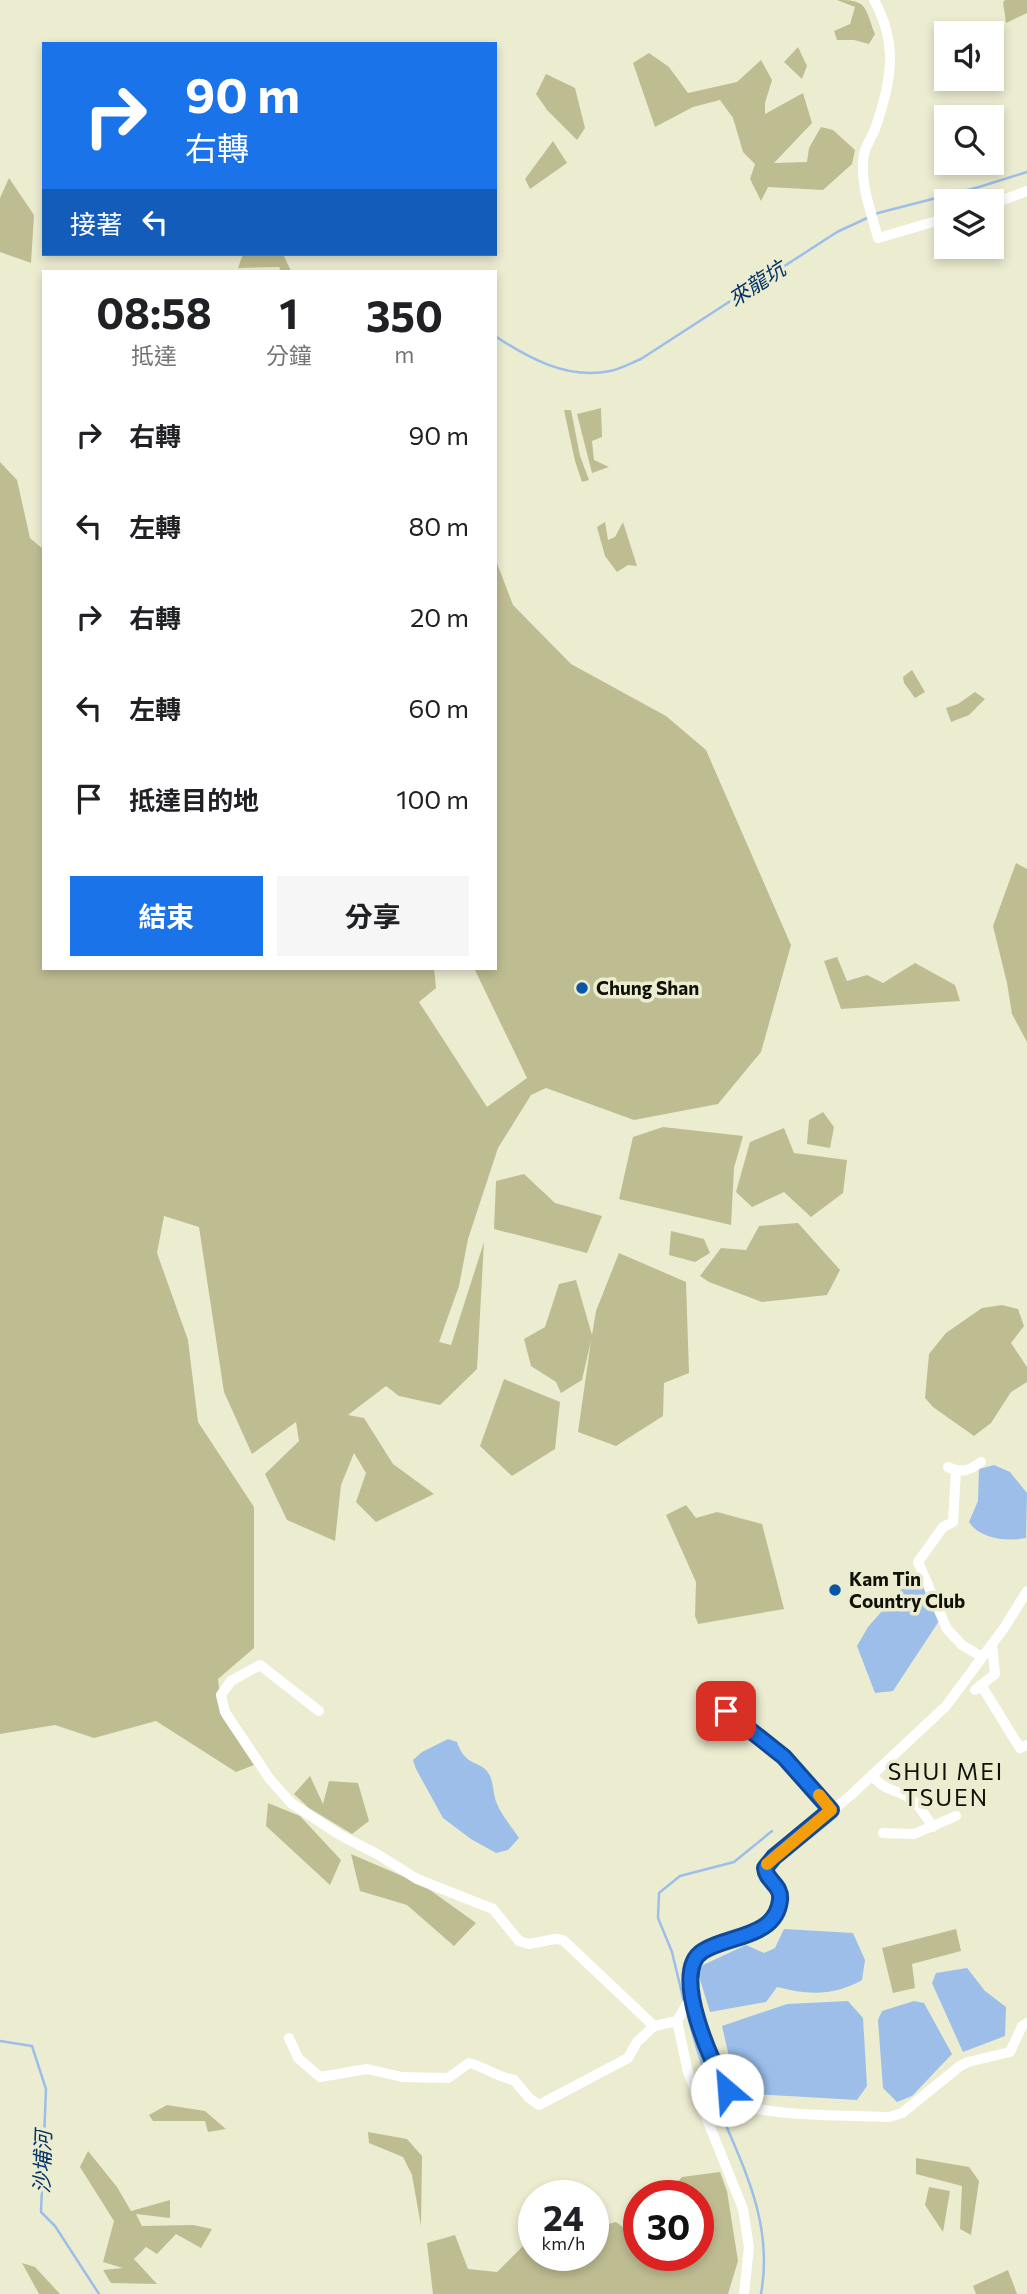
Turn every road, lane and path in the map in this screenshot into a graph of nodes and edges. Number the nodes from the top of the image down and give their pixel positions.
1 (874, 0) edge
2 (1027, 191) edge
3 (1004, 200) edge
4 (934, 222) edge
5 (981, 1462) dead end
6 (1027, 1591) edge
7 (992, 1644) junction
8 (982, 1657) junction
9 (726, 1711) dead end
10 (319, 1712) dead end
11 (1027, 1745) edge
12 (872, 1775) junction
13 (831, 1810) junction
14 (956, 1816) dead end
15 (933, 1827) junction
16 (883, 1833) dead end
17 (691, 1997) junction
18 (680, 2017) junction
19 (1027, 2023) edge
20 (654, 2026) junction
21 (289, 2038) dead end
22 (744, 2294) edge

1 - 4 street
2 - 3 street
5 - 8 street
6 - 7 street
7 - 8 street
7 - 11 street
8 - 12 street
9 - 13 street
10 - 20 street
12 - 13 street
12 - 15 street
13 - 17 street
14 - 15 street
15 - 16 street
17 - 18 street
17 - 19 street
18 - 20 street
18 - 22 street
20 - 21 street

